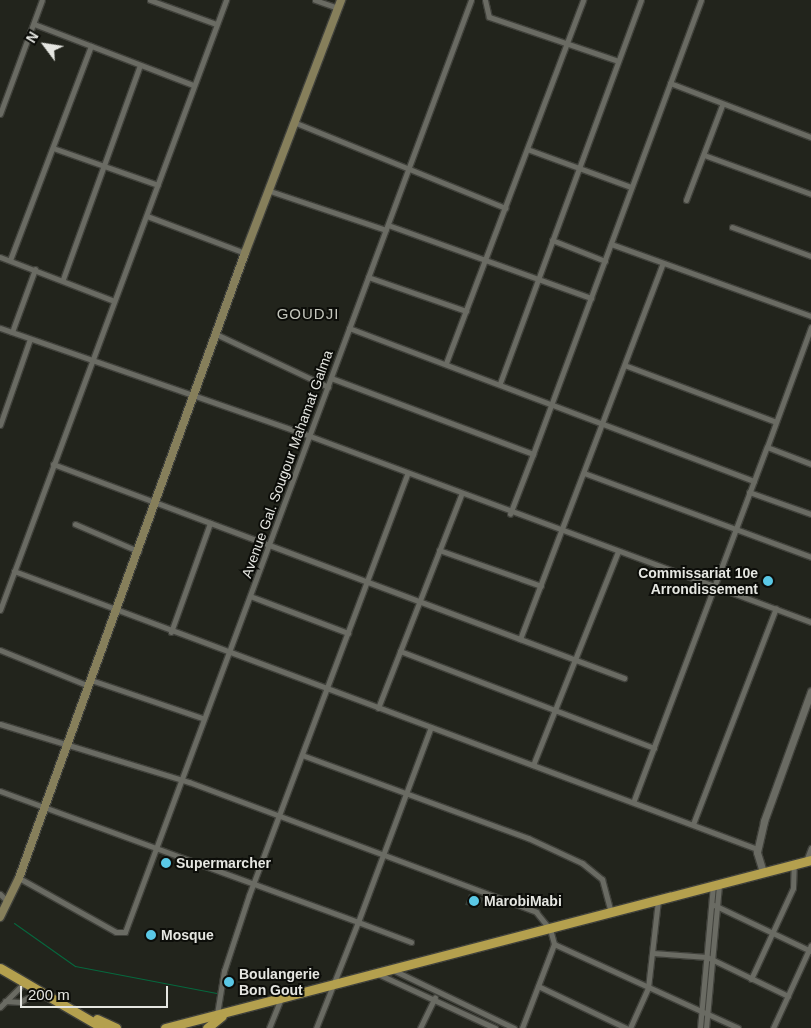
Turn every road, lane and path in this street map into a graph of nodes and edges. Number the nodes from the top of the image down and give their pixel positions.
1 (42, 0) edge
2 (150, 0) edge
3 (226, 0) edge
4 (315, 0) edge
5 (341, 0) edge
6 (471, 0) edge
7 (484, 0) edge
8 (583, 0) edge
9 (641, 0) edge
10 (701, 0) edge
11 (338, 8) junction
12 (34, 24) junction
13 (216, 24) junction
14 (567, 42) junction
15 (91, 46) junction
16 (618, 61) junction
17 (140, 65) junction
18 (670, 83) junction
19 (193, 85) junction
20 (722, 105) junction
21 (0, 114) edge
22 (296, 123) junction
23 (811, 137) edge
24 (53, 148) junction
25 (528, 149) junction
26 (704, 155) junction
27 (105, 166) junction
28 (578, 168) junction
29 (406, 171) junction
30 (158, 185) junction
31 (631, 187) junction
32 (270, 191) junction
33 (811, 194) edge
34 (686, 200) dead end
35 (505, 208) junction
36 (147, 216) junction
37 (732, 227) dead end
38 (387, 228) junction
39 (552, 240) junction
40 (611, 244) junction
41 (245, 253) junction
42 (811, 256) edge
43 (0, 257) edge
44 (10, 260) junction
45 (485, 260) junction
46 (604, 261) junction
47 (664, 263) junction
48 (35, 269) junction
49 (368, 277) junction
50 (63, 279) junction
51 (538, 279) junction
52 (591, 298) junction
53 (114, 300) junction
54 (466, 311) junction
55 (811, 316) edge
56 (811, 327) edge
57 (0, 328) edge
58 (350, 328) junction
59 (12, 332) junction
60 (216, 334) junction
61 (30, 339) junction
62 (91, 361) junction
63 (446, 364) junction
64 (627, 366) junction
65 (331, 378) junction
66 (500, 383) junction
67 (328, 387) junction
68 (195, 398) junction
69 (552, 403) junction
70 (605, 422) junction
71 (776, 422) junction
72 (0, 425) edge
73 (310, 436) junction
74 (767, 447) junction
75 (533, 454) junction
76 (53, 464) junction
77 (811, 464) edge
78 (584, 473) junction
79 (407, 474) junction
80 (754, 481) junction
81 (749, 492) junction
82 (461, 495) junction
83 (155, 502) junction
84 (510, 514) junction
85 (811, 514) edge
86 (210, 523) junction
87 (76, 524) dead end
88 (736, 530) junction
89 (562, 531) junction
90 (271, 546) junction
91 (439, 550) junction
92 (138, 551) junction
93 (618, 551) junction
94 (811, 558) edge
95 (14, 571) junction
96 (367, 581) junction
97 (714, 585) junction
98 (541, 586) junction
99 (250, 596) junction
100 (419, 600) junction
101 (776, 608) junction
102 (0, 610) edge
103 (117, 611) junction
104 (811, 622) edge
105 (171, 632) junction
106 (348, 633) junction
107 (520, 639) junction
108 (0, 650) edge
109 (400, 651) junction
110 (226, 653) junction
111 (575, 659) junction
112 (624, 678) dead end
113 (90, 683) junction
114 (328, 689) junction
115 (811, 691) edge
116 (378, 708) junction
117 (555, 711) junction
118 (202, 718) junction
119 (0, 724) edge
120 (431, 727) junction
121 (68, 743) junction
122 (654, 748) junction
123 (302, 756) junction
124 (534, 765) junction
125 (181, 779) junction
126 (0, 791) edge
127 (406, 794) junction
128 (634, 800) junction
129 (44, 807) junction
130 (279, 815) junction
131 (693, 824) junction
132 (811, 848) edge
133 (155, 849) junction
134 (757, 849) junction
135 (383, 854) junction
136 (809, 861) edge
137 (794, 864) junction
138 (763, 872) junction
139 (19, 878) junction
140 (252, 884) junction
141 (716, 885) junction
142 (0, 894) edge
143 (658, 900) junction
144 (7, 901) junction
145 (714, 905) junction
146 (611, 913) junction
147 (0, 917) edge
148 (358, 922) junction
149 (550, 929) junction
150 (772, 933) junction
151 (411, 942) dead end
152 (554, 944) junction
153 (810, 949) edge
154 (653, 953) junction
155 (709, 958) junction
156 (0, 968) edge
157 (392, 970) junction
158 (378, 974) junction
159 (751, 979) junction
160 (538, 986) junction
161 (331, 987) junction
162 (648, 988) junction
163 (37, 989) junction
164 (438, 992) junction
165 (788, 996) junction
166 (434, 999) junction
167 (59, 1000) junction
168 (281, 1000) junction
169 (5, 1001) junction
170 (0, 1007) edge
171 (232, 1011) junction
172 (704, 1012) junction
173 (217, 1014) junction
174 (206, 1017) junction
175 (116, 1027) edge
176 (103, 1028) edge
177 (165, 1028) edge
178 (191, 1028) edge
179 (207, 1028) edge
180 (269, 1028) edge
181 (316, 1028) edge
182 (420, 1028) edge
183 (495, 1028) edge
184 (514, 1028) edge
185 (522, 1028) edge
186 (628, 1028) edge
187 (700, 1028) edge
188 (706, 1028) edge
189 (738, 1028) edge
190 (773, 1028) edge

1 - 12 street
2 - 13 street
3 - 13 street
4 - 11 street
5 - 11 main road
6 - 29 street, Avenue Gal. Sougour Mahamat Galma
7 - 14 street
8 - 14 street
9 - 16 street
10 - 18 street
11 - 22 main road
12 - 15 street
12 - 21 street
13 - 19 street
14 - 16 street
14 - 25 street
15 - 17 street
15 - 24 street
16 - 28 street
17 - 19 street
17 - 27 street
18 - 20 street
18 - 31 street
19 - 30 street
20 - 23 street
20 - 26 street
22 - 29 street
22 - 32 main road
24 - 27 street
24 - 44 street
25 - 28 street
25 - 35 street
26 - 33 street
26 - 34 street
27 - 30 street
27 - 50 street
28 - 31 street
28 - 39 street
29 - 35 street
29 - 38 street, Avenue Gal. Sougour Mahamat Galma
30 - 36 street
31 - 40 street
32 - 38 street
32 - 41 main road
35 - 45 street
36 - 41 street
36 - 53 street
37 - 42 street
38 - 45 street
38 - 49 street, Avenue Gal. Sougour Mahamat Galma
39 - 46 street
39 - 51 street
40 - 46 street
40 - 47 street
41 - 60 main road
43 - 44 street
44 - 48 street
45 - 51 street
45 - 54 street
46 - 52 street
47 - 55 street
47 - 64 street
48 - 50 street
48 - 59 street
49 - 54 street
49 - 58 street, Avenue Gal. Sougour Mahamat Galma
50 - 53 street
51 - 52 street
51 - 66 street
52 - 69 street
53 - 62 street
54 - 63 street
56 - 71 street
57 - 59 street
58 - 63 street
58 - 65 street, Avenue Gal. Sougour Mahamat Galma
59 - 61 street
60 - 67 street
60 - 68 main road
61 - 62 street
61 - 72 street
62 - 68 street
62 - 76 street
63 - 66 street
64 - 70 street
64 - 71 street
65 - 67 street, Avenue Gal. Sougour Mahamat Galma
65 - 75 street
66 - 69 street
67 - 73 street, Avenue Gal. Sougour Mahamat Galma
68 - 73 street
68 - 83 main road
69 - 70 street
69 - 75 street
70 - 78 street
70 - 80 street
71 - 74 street
73 - 79 street
73 - 90 street, Avenue Gal. Sougour Mahamat Galma
74 - 77 street
74 - 80 street
75 - 84 street
76 - 83 street
76 - 95 street
78 - 88 street
78 - 89 street
79 - 82 street
79 - 96 street
80 - 81 street
81 - 85 street
81 - 88 street
82 - 84 street
82 - 91 street
83 - 86 street
83 - 92 main road
84 - 89 street
86 - 90 street
86 - 105 street
87 - 92 street
88 - 94 street
88 - 97 street
89 - 93 street
89 - 98 street
90 - 96 street
90 - 99 street, Avenue Gal. Sougour Mahamat Galma
91 - 98 street
91 - 100 street
92 - 103 main road
93 - 97 street
93 - 111 street
95 - 102 street
95 - 103 street
96 - 100 street
96 - 106 street
97 - 101 street
97 - 122 street
98 - 107 street
99 - 106 street
99 - 110 street, Avenue Gal. Sougour Mahamat Galma
100 - 107 street
100 - 109 street
101 - 104 street
101 - 131 street
103 - 105 street
103 - 113 main road
105 - 110 street
106 - 114 street
107 - 111 street
108 - 113 street
109 - 116 street
109 - 117 street
110 - 114 street
110 - 118 street, Avenue Gal. Sougour Mahamat Galma
111 - 112 street
111 - 117 street
113 - 118 street
113 - 121 main road
114 - 116 street
114 - 123 street
115 - 134 street
116 - 120 street
117 - 122 street
117 - 124 street
118 - 125 street, Avenue Gal. Sougour Mahamat Galma
119 - 121 street
120 - 124 street
120 - 127 street
121 - 125 street
121 - 129 main road
122 - 128 street
123 - 127 street
123 - 130 street
124 - 128 street
125 - 130 street
125 - 133 street, Avenue Gal. Sougour Mahamat Galma
126 - 129 street
127 - 135 street
127 - 146 street
128 - 131 street
129 - 133 street
129 - 139 main road
130 - 135 street
130 - 140 street
131 - 134 street
132 - 136 street
133 - 139 street, Avenue Gal. Sougour Mahamat Galma
133 - 140 street
134 - 138 street
135 - 148 street
135 - 149 street
136 - 137 highway
137 - 138 highway
137 - 150 street
138 - 141 highway
139 - 144 main road
140 - 148 street
140 - 173 street
141 - 143 highway
141 - 145 street
142 - 144 street
143 - 146 highway
143 - 154 street
144 - 147 main road
145 - 150 street
145 - 155 street
146 - 149 highway
148 - 151 street
148 - 161 street
149 - 152 street
149 - 157 highway
150 - 153 street
150 - 159 street
152 - 160 street
152 - 162 street
153 - 165 street
154 - 155 street
154 - 162 street
155 - 159 street
155 - 172 street
156 - 163 highway
157 - 158 highway
157 - 164 street
158 - 161 highway
158 - 166 street
159 - 165 street
160 - 185 street
160 - 186 street
161 - 168 highway
161 - 181 street
162 - 172 street
162 - 186 street
163 - 167 highway
163 - 169 street
163 - 169 street
164 - 166 street
164 - 184 street
165 - 190 street
166 - 182 street
166 - 183 street
167 - 175 highway
167 - 176 highway
168 - 171 highway
168 - 180 street
169 - 170 street
171 - 173 highway
171 - 179 highway
172 - 187 street
172 - 188 street
172 - 189 street
173 - 174 highway
174 - 177 highway
174 - 178 highway

